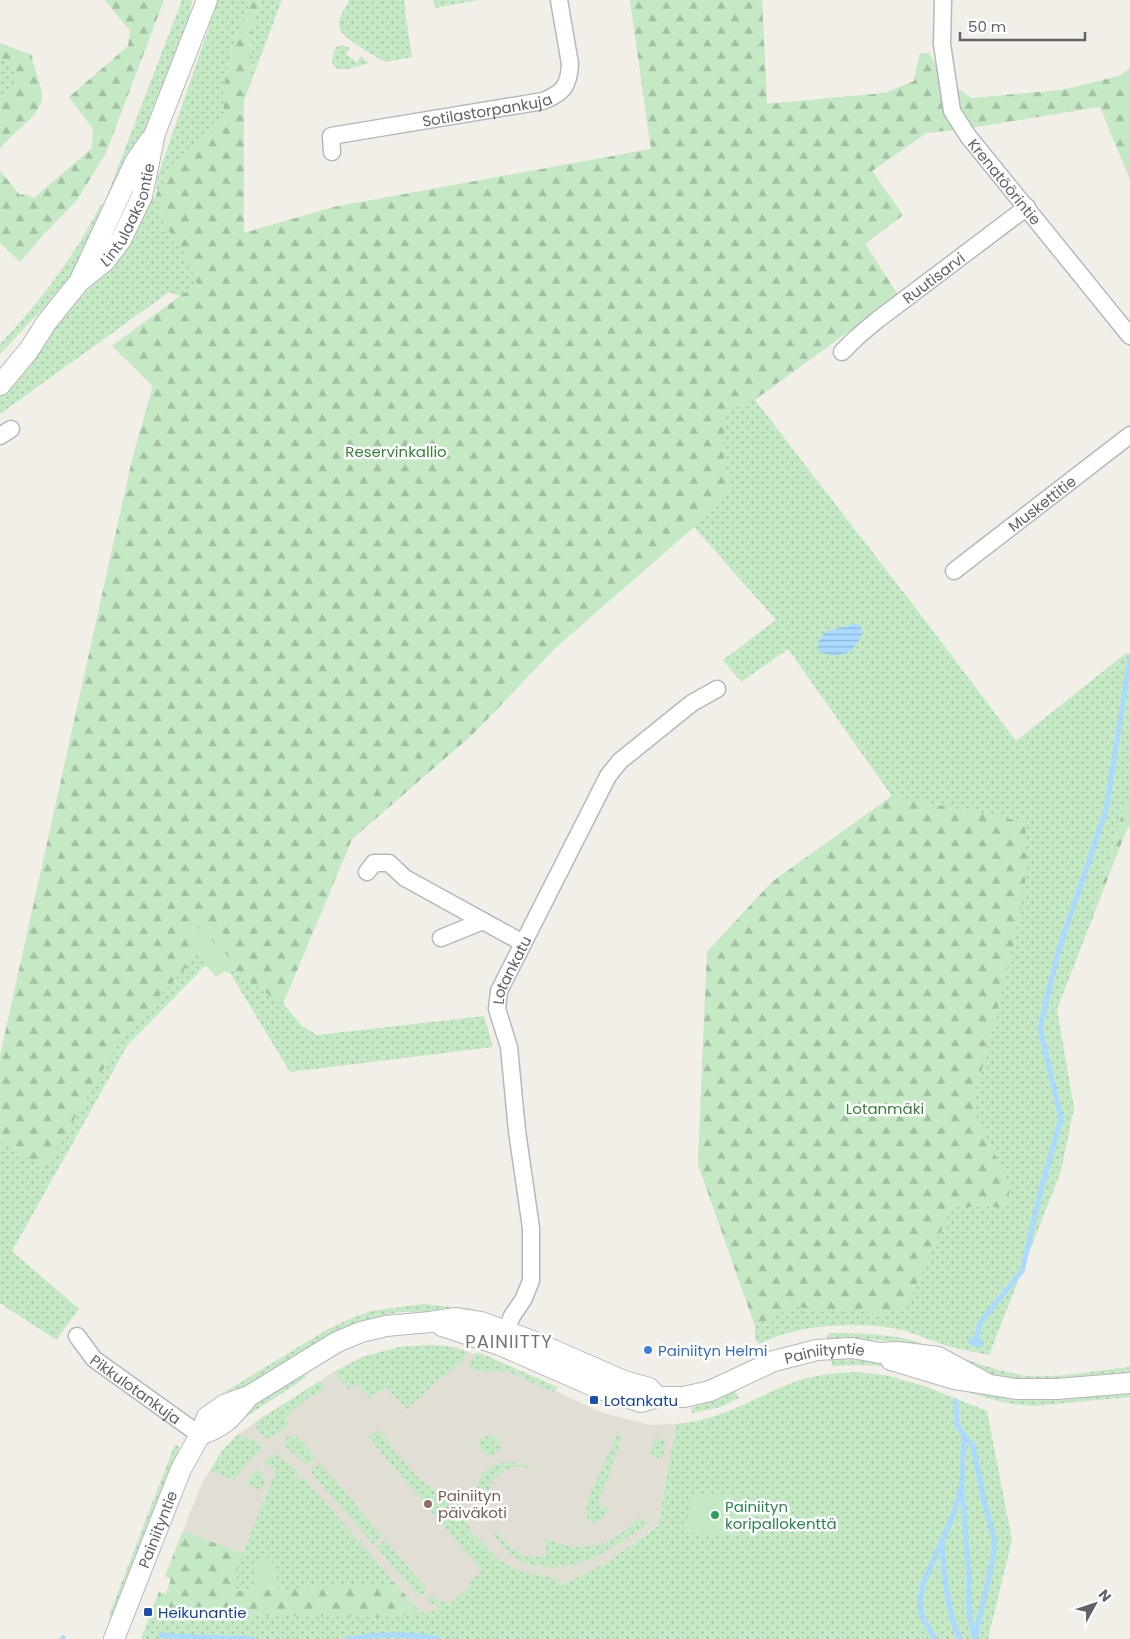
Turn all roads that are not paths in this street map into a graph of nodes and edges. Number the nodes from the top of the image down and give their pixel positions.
1 (207, 0) edge
2 (559, 0) edge
3 (943, 0) edge
4 (332, 152) dead end
5 (1027, 207) junction
6 (46, 323) junction
7 (1130, 336) edge
8 (842, 352) dead end
9 (0, 363) edge
10 (0, 385) edge
11 (1130, 435) edge
12 (954, 571) dead end
13 (717, 689) dead end
14 (367, 872) dead end
15 (484, 921) junction
16 (441, 938) dead end
17 (524, 943) junction
18 (76, 1336) dead end
19 (503, 1338) junction
20 (1130, 1383) edge
21 (200, 1435) junction
22 (116, 1633) edge
23 (100, 1639) edge

1 - 6 street, Lintulaaksontie
2 - 4 street, Sotilastorpankuja
3 - 5 street, Krenatöörintie
5 - 7 street, Krenatöörintie
5 - 8 street, Ruutisarvi
6 - 9 street, Lintulaaksontie
6 - 10 street, Lintulaaksontie
11 - 12 street, Muskettitie
13 - 17 street, Lotankatu
14 - 15 street
15 - 16 street
15 - 17 street
17 - 19 street, Lotankatu
18 - 21 street, Pikkulotankuja
19 - 20 street, Painiityntie
19 - 21 street, Painiityntie
21 - 22 street, Painiityntie
22 - 23 street, Painiityntie

